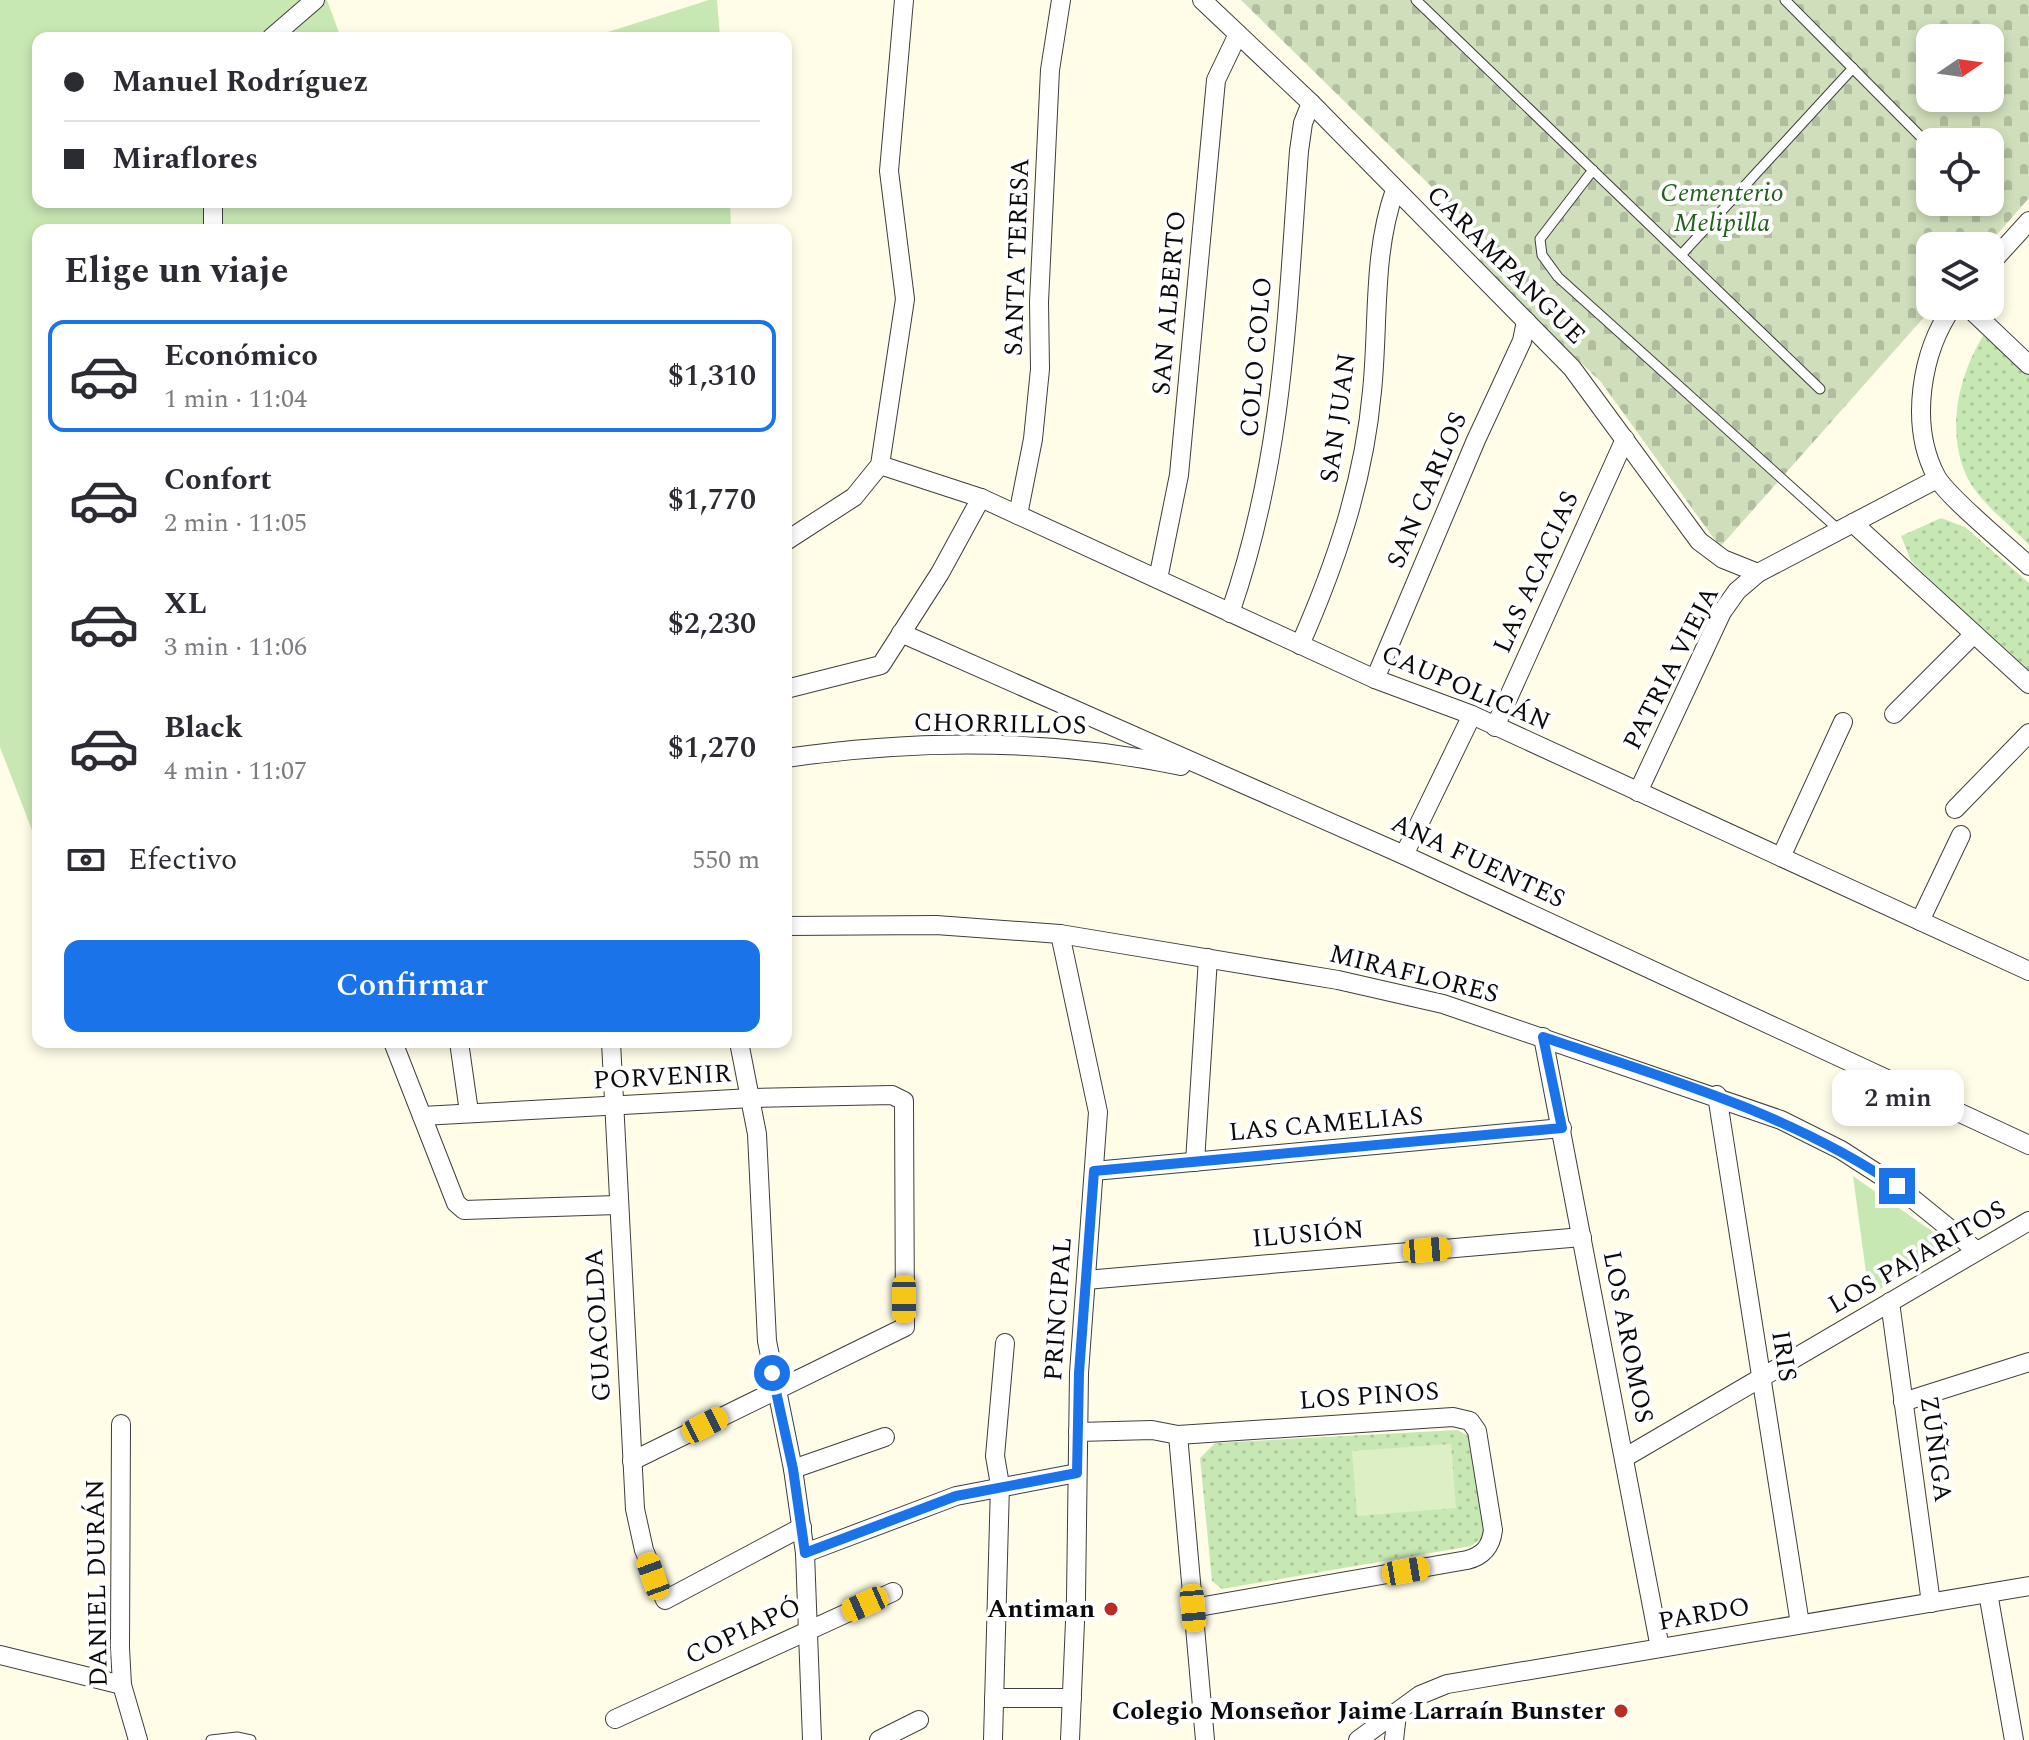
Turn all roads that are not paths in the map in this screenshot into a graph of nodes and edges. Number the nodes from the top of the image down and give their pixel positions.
1 (315, 0) edge
2 (904, 0) edge
3 (1061, 0) edge
4 (1202, 0) edge
5 (1416, 0) edge
6 (1785, 0) edge
7 (278, 32) edge
8 (1238, 34) junction
9 (1853, 68) junction
10 (1311, 103) junction
11 (1916, 132) edge
12 (1593, 170) junction
13 (1395, 190) junction
14 (2029, 221) edge
15 (2004, 249) edge
16 (1681, 255) junction
17 (1946, 320) edge
18 (1982, 320) edge
19 (1526, 321) junction
20 (2029, 365) edge
21 (1820, 389) dead end
22 (1625, 439) junction
23 (880, 465) junction
24 (1937, 479) junction
25 (981, 498) junction
26 (1018, 515) junction
27 (1846, 527) junction
28 (792, 537) edge
29 (2029, 566) edge
30 (1758, 573) junction
31 (1158, 579) junction
32 (1230, 613) junction
33 (901, 633) junction
34 (1974, 634) junction
35 (1300, 645) junction
36 (1375, 679) junction
37 (2029, 684) edge
38 (792, 687) edge
39 (1894, 714) dead end
40 (1472, 715) junction
41 (1843, 722) dead end
42 (1495, 727) junction
43 (2029, 733) edge
44 (792, 757) edge
45 (1211, 772) junction
46 (1638, 792) junction
47 (1955, 809) dead end
48 (1961, 835) dead end
49 (1404, 855) junction
50 (1781, 857) junction
51 (1920, 921) junction
52 (792, 926) edge
53 (1060, 934) junction
54 (1208, 958) junction
55 (2029, 971) edge
56 (1543, 1037) junction
57 (395, 1048) edge
58 (460, 1048) edge
59 (611, 1048) edge
60 (740, 1048) edge
61 (1717, 1095) junction
62 (752, 1098) junction
63 (614, 1106) junction
64 (469, 1112) junction
65 (422, 1116) junction
66 (1562, 1128) junction
67 (2029, 1145) edge
68 (1195, 1162) junction
69 (1094, 1171) junction
70 (617, 1205) junction
71 (2029, 1221) edge
72 (1582, 1237) junction
73 (1977, 1251) junction
74 (1086, 1280) junction
75 (1890, 1302) junction
76 (1005, 1343) dead end
77 (2029, 1362) edge
78 (1762, 1378) junction
79 (777, 1389) junction
80 (1903, 1402) junction
81 (121, 1424) dead end
82 (1078, 1432) junction
83 (1178, 1435) junction
84 (885, 1437) dead end
85 (1624, 1458) junction
86 (632, 1461) junction
87 (793, 1469) junction
88 (1077, 1473) junction
89 (1000, 1485) junction
90 (802, 1527) junction
91 (805, 1553) junction
92 (2029, 1586) edge
93 (893, 1592) dead end
94 (1988, 1593) junction
95 (1931, 1603) junction
96 (1193, 1608) junction
97 (1800, 1624) junction
98 (808, 1629) junction
99 (1660, 1648) junction
100 (0, 1655) edge
101 (122, 1685) junction
102 (994, 1698) junction
103 (1072, 1698) junction
104 (1397, 1714) junction
105 (615, 1719) dead end
106 (919, 1720) dead end
107 (138, 1740) edge
108 (211, 1740) edge
109 (251, 1740) edge
110 (812, 1740) edge
111 (879, 1740) edge
112 (993, 1740) edge
113 (1070, 1740) edge
114 (1205, 1740) edge
115 (1358, 1740) edge
116 (1394, 1740) edge
117 (2014, 1740) edge

1 - 7 street
2 - 23 street
3 - 26 street, SANTA TERESA
4 - 8 street, CARAMPANGUE
5 - 12 lane
6 - 9 lane
8 - 10 street, CARAMPANGUE
8 - 31 street, SAN ALBERTO
9 - 11 lane
9 - 16 lane
10 - 13 street, CARAMPANGUE
10 - 32 street, COLO COLO
12 - 16 lane
12 - 27 lane
13 - 19 street, CARAMPANGUE
13 - 35 street, SAN JUAN
14 - 15 street
16 - 21 lane
17 - 24 street
18 - 20 street
19 - 22 street, CARAMPANGUE
19 - 36 street, SAN CARLOS
22 - 30 street, CARAMPANGUE
22 - 42 street, LAS ACACIAS
23 - 25 street, CAUPOLICÁN
23 - 28 street
24 - 27 street, PATRIA VIEJA
24 - 29 street
25 - 26 street, CAUPOLICÁN
25 - 33 street
26 - 31 street, CAUPOLICÁN
27 - 30 street, PATRIA VIEJA
27 - 34 street
30 - 46 street, PATRIA VIEJA
31 - 32 street, CAUPOLICÁN
32 - 35 street, CAUPOLICÁN
33 - 38 street
33 - 45 street, ANA FUENTES
34 - 37 street
34 - 39 street
35 - 36 street, CAUPOLICÁN
36 - 40 street, CAUPOLICÁN
40 - 42 street, CAUPOLICÁN
40 - 49 street
41 - 50 street
42 - 46 street, CAUPOLICÁN
43 - 47 street
44 - 45 street, CHORRILLOS
45 - 49 street, ANA FUENTES
46 - 50 street, CAUPOLICÁN
48 - 51 street
49 - 67 street, ANA FUENTES
50 - 51 street, CAUPOLICÁN
51 - 55 street, CAUPOLICÁN
52 - 53 street, MIRAFLORES
53 - 54 street, MIRAFLORES
53 - 69 street, PRINCIPAL
54 - 56 street, MIRAFLORES
54 - 68 street
56 - 61 street, MIRAFLORES
56 - 66 street, LOS AROMOS
57 - 65 street
58 - 64 street
59 - 63 street, GUACOLDA
60 - 62 street
61 - 73 street, MIRAFLORES
61 - 78 street, IRIS
62 - 63 street, PORVENIR
62 - 79 street
62 - 79 street, PORVENIR
63 - 64 street, PORVENIR
63 - 70 street, GUACOLDA
64 - 65 street, PORVENIR
65 - 70 street
66 - 68 street, LAS CAMELIAS
66 - 72 street, LOS AROMOS
68 - 69 street, LAS CAMELIAS
69 - 74 street, PRINCIPAL
70 - 86 street, GUACOLDA
71 - 73 street, LOS PAJARITOS
72 - 74 street, ILUSIÓN
72 - 85 street, LOS AROMOS
73 - 75 street, LOS PAJARITOS
74 - 82 street, PRINCIPAL
75 - 78 street, LOS PAJARITOS
75 - 80 street, ZÚÑIGA
76 - 89 street
77 - 80 street
78 - 85 street, LOS PAJARITOS
78 - 97 street, IRIS
79 - 86 street
79 - 87 street
80 - 95 street, ZÚÑIGA
81 - 101 street, DANIEL DURÁN
82 - 83 street, LOS PINOS
82 - 88 street, PRINCIPAL
83 - 96 street
83 - 96 street, LOS PINOS
84 - 87 street
85 - 99 street, LOS AROMOS
86 - 90 street, GUACOLDA
87 - 90 street
88 - 89 street
88 - 103 street, PRINCIPAL
89 - 91 street
89 - 102 street
90 - 91 street
91 - 98 street
92 - 94 street, PARDO
93 - 98 street, COPIAPÓ
94 - 95 street, PARDO
94 - 117 street
95 - 97 street, PARDO
96 - 114 street
97 - 99 street, PARDO
98 - 105 street, COPIAPÓ
98 - 110 street
99 - 104 street, PARDO
100 - 101 street
101 - 107 street, DANIEL DURÁN
102 - 103 street
102 - 112 street
103 - 113 street, PRINCIPAL
104 - 115 street, PARDO
104 - 116 street
106 - 111 street
108 - 109 lane

